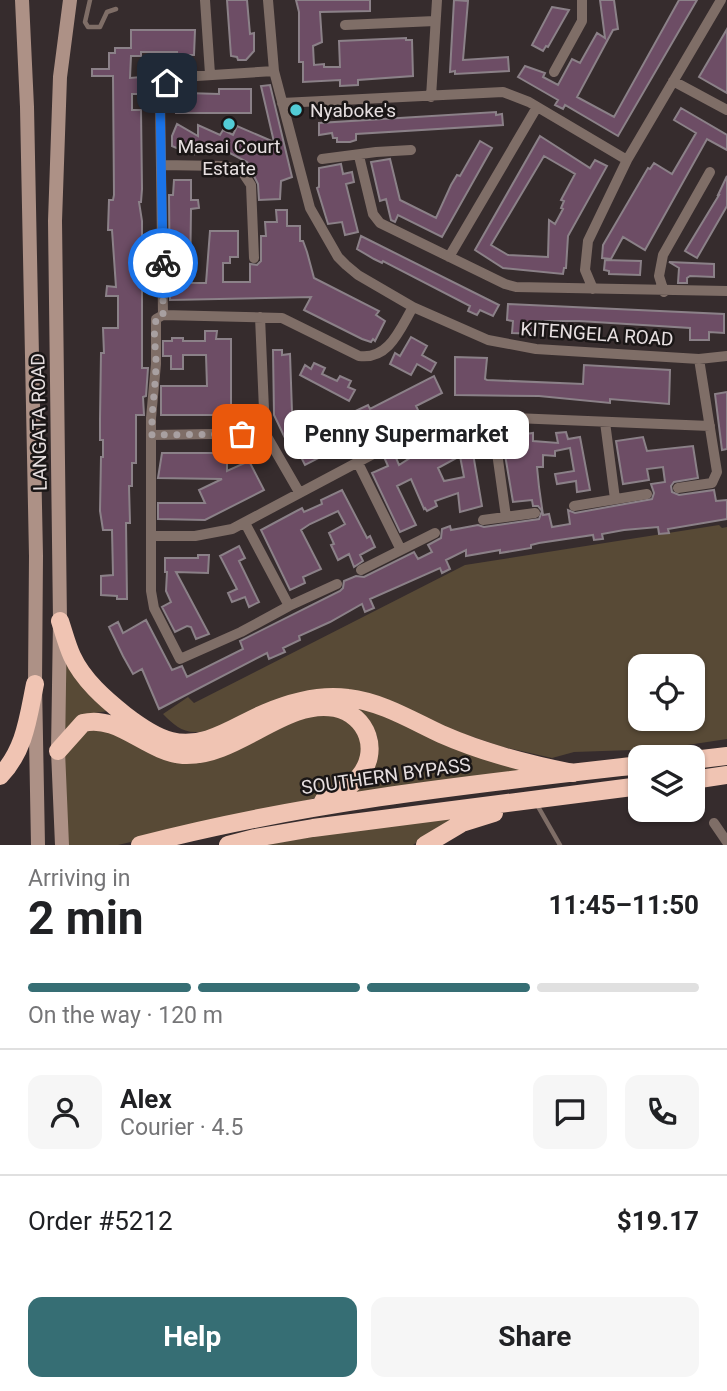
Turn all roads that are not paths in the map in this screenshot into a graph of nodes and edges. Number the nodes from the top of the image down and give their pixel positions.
1 (22, 0) edge
2 (70, 0) edge
3 (90, 0) edge
4 (205, 0) edge
5 (268, 0) edge
6 (437, 0) edge
7 (582, 0) edge
8 (721, 0) edge
9 (116, 9) dead end
10 (435, 21) junction
11 (345, 25) dead end
12 (274, 71) junction
13 (554, 72) dead end
14 (210, 74) junction
15 (673, 81) junction
16 (431, 97) junction
17 (282, 103) junction
18 (537, 107) junction
19 (727, 110) edge
20 (411, 150) dead end
21 (359, 156) junction
22 (322, 159) dead end
23 (627, 160) junction
24 (161, 165) junction
25 (710, 172) dead end
26 (449, 257) junction
27 (254, 258) dead end
28 (593, 289) junction
29 (727, 291) edge
30 (664, 292) junction
31 (412, 307) junction
32 (163, 315) junction
33 (260, 317) junction
34 (727, 356) edge
35 (699, 359) junction
36 (492, 417) junction
37 (605, 422) junction
38 (710, 426) junction
39 (265, 433) junction
40 (152, 435) junction
41 (358, 463) junction
42 (678, 488) dead end
43 (299, 492) junction
44 (646, 494) dead end
45 (615, 499) junction
46 (574, 506) dead end
47 (535, 513) dead end
48 (506, 517) junction
49 (483, 520) dead end
50 (245, 523) junction
51 (435, 533) dead end
52 (152, 536) junction
53 (401, 550) junction
54 (361, 570) dead end
55 (337, 584) dead end
56 (289, 606) junction
57 (60, 621) junction
58 (34, 684) junction
59 (58, 751) junction
60 (727, 756) edge
61 (705, 759) edge
62 (628, 766) edge
63 (573, 773) junction
64 (727, 775) edge
65 (0, 776) edge
66 (705, 778) edge
67 (628, 787) edge
68 (582, 792) junction
69 (536, 802) junction
70 (313, 807) junction
71 (715, 822) dead end
72 (727, 842) edge
73 (38, 845) edge
74 (62, 845) edge
75 (140, 845) edge
76 (228, 845) edge
77 (425, 845) edge
78 (560, 845) edge

1 - 58 main road, LANGATA ROAD
2 - 57 main road, LANGATA ROAD
3 - 9 lane
4 - 14 street
5 - 12 street, KITENGELA ROAD
6 - 10 street
7 - 13 street
8 - 15 street
10 - 11 street
10 - 16 street
12 - 14 street
12 - 17 street, KITENGELA ROAD
14 - 24 street
15 - 19 street
15 - 23 street
16 - 17 street
16 - 18 street
17 - 31 street, KITENGELA ROAD
18 - 23 street
18 - 26 street
20 - 21 street
21 - 22 street
21 - 26 street
23 - 28 street
24 - 27 street
24 - 32 street
25 - 30 street
26 - 28 street
28 - 30 street
29 - 30 street
31 - 33 street
31 - 35 street, KITENGELA ROAD
32 - 33 street
32 - 40 street
33 - 39 street
34 - 35 street, KITENGELA ROAD
35 - 38 street
36 - 37 street
36 - 41 street
36 - 48 street
37 - 38 street
37 - 45 street
38 - 42 street
39 - 40 street
39 - 43 street
40 - 52 street
41 - 43 street
41 - 53 street
43 - 50 street
44 - 45 street
45 - 46 street
47 - 48 street
48 - 49 street
50 - 52 street
50 - 56 street
51 - 53 street
52 - 56 street
53 - 54 street
55 - 56 street
57 - 59 main road, LANGATA ROAD
57 - 63 highway
58 - 65 highway
58 - 73 main road, LANGATA ROAD
59 - 70 highway
59 - 74 main road, LANGATA ROAD
60 - 61 highway
62 - 63 highway, SOUTHERN BYPASS
63 - 70 highway, SOUTHERN BYPASS
64 - 66 highway
67 - 68 highway
68 - 69 highway
68 - 76 highway
69 - 77 highway
69 - 78 lane
70 - 75 highway, SOUTHERN BYPASS
71 - 72 street

